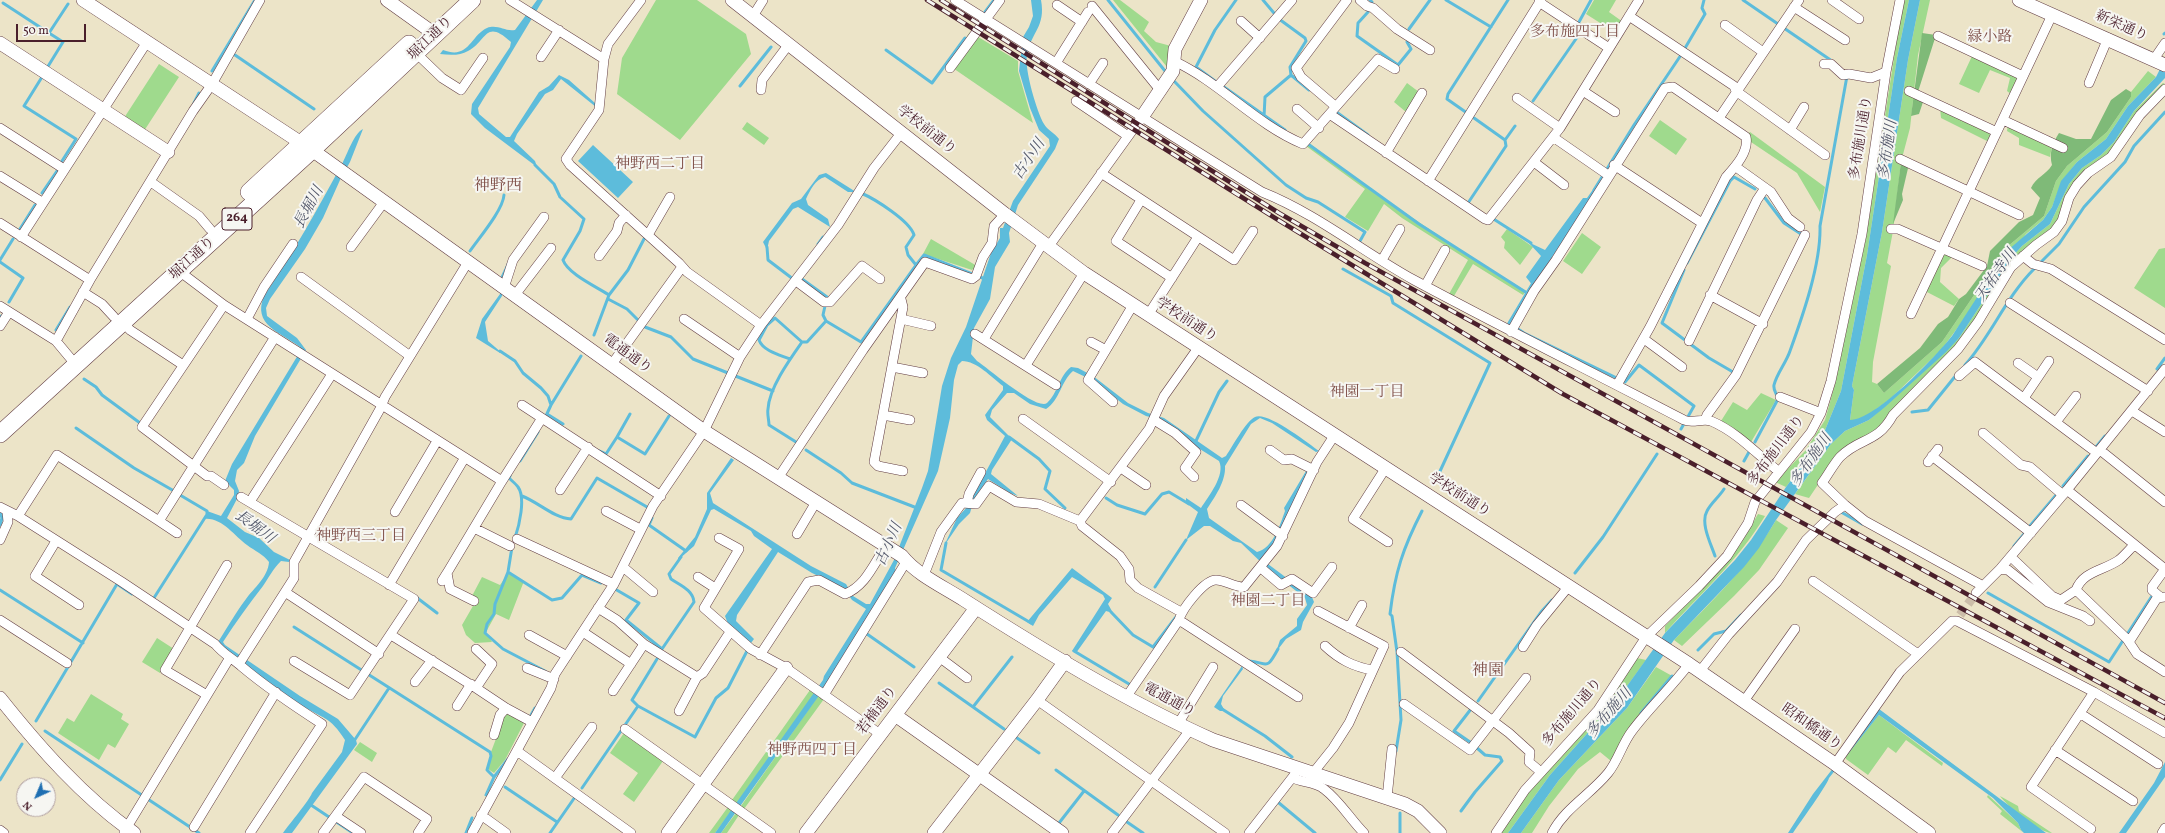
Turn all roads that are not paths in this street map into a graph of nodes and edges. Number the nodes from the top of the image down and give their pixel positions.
1 (83, 0) edge
2 (260, 0) edge
3 (387, 0) edge
4 (456, 0) edge
5 (472, 0) edge
6 (510, 0) edge
7 (641, 0) edge
8 (732, 0) edge
9 (763, 0) edge
10 (1000, 0) edge
11 (1201, 0) edge
12 (1292, 0) edge
13 (1347, 0) edge
14 (1360, 0) edge
15 (1639, 0) edge
16 (1832, 0) edge
17 (1900, 0) edge
18 (2019, 0) edge
19 (1540, 1) edge
20 (960, 2) edge
21 (1797, 3) edge
22 (1057, 6) dead end
23 (2052, 15) junction
24 (752, 16) junction
25 (1629, 16) junction
26 (1859, 19) dead end
27 (986, 20) junction
28 (1241, 21) dead end
29 (1082, 22) junction
30 (1725, 25) dead end
31 (559, 30) junction
32 (432, 32) junction
33 (1938, 36) dead end
34 (1260, 38) junction
35 (2108, 38) junction
36 (1845, 40) dead end
37 (146, 42) junction
38 (0, 43) edge
39 (2165, 43) edge
40 (789, 44) junction
41 (1609, 48) junction
42 (1430, 50) dead end
43 (1763, 52) junction
44 (417, 54) junction
45 (541, 57) dead end
46 (483, 58) dead end
47 (604, 58) junction
48 (1174, 61) junction
49 (2160, 62) edge
50 (1103, 63) dead end
51 (1056, 64) junction
52 (1824, 64) dead end
53 (950, 68) dead end
54 (1395, 70) dead end
55 (1886, 72) junction
56 (2023, 76) junction
57 (2089, 83) dead end
58 (212, 84) junction
59 (1089, 84) junction
60 (1216, 87) junction
61 (2165, 89) edge
62 (760, 90) dead end
63 (1160, 90) junction
64 (1583, 91) junction
65 (1736, 91) junction
66 (1910, 91) dead end
67 (1422, 93) dead end
68 (1517, 98) dead end
69 (1076, 101) dead end
70 (1804, 107) dead end
71 (1297, 109) dead end
72 (102, 110) junction
73 (1333, 111) junction
74 (1615, 112) dead end
75 (1142, 117) junction
76 (1719, 118) junction
77 (2003, 120) junction
78 (0, 128) edge
79 (1319, 128) junction
80 (1560, 128) junction
81 (1790, 130) junction
82 (902, 132) junction
83 (1997, 132) junction
84 (1128, 136) junction
85 (1553, 137) junction
86 (307, 147) junction
87 (2063, 148) dead end
88 (1388, 150) junction
89 (168, 152) junction
90 (1824, 155) dead end
91 (1900, 159) dead end
92 (1534, 162) junction
93 (1614, 165) junction
94 (1736, 167) junction
95 (64, 169) junction
96 (1101, 173) junction
97 (1605, 173) junction
98 (0, 176) edge
99 (1430, 179) junction
100 (151, 182) junction
101 (1564, 185) dead end
102 (1765, 188) junction
103 (1970, 190) junction
104 (670, 197) dead end
105 (1141, 200) junction
106 (42, 202) junction
107 (384, 202) junction
108 (1005, 214) junction
109 (626, 215) junction
110 (2019, 215) dead end
111 (544, 217) dead end
112 (0, 223) edge
113 (1702, 223) junction
114 (1800, 227) dead end
115 (1891, 228) dead end
116 (210, 229) junction
117 (1400, 229) dead end
118 (1253, 231) dead end
119 (648, 235) junction
120 (1805, 235) dead end
121 (21, 237) junction
122 (1198, 237) junction
123 (293, 244) dead end
124 (1046, 245) junction
125 (351, 247) dead end
126 (551, 248) dead end
127 (1942, 249) junction
128 (1445, 250) dead end
129 (598, 256) dead end
130 (2024, 256) junction
131 (1382, 260) junction
132 (468, 262) junction
133 (1982, 266) dead end
134 (682, 267) junction
135 (178, 271) junction
136 (1084, 273) junction
137 (301, 277) dead end
138 (1172, 278) junction
139 (880, 279) dead end
140 (90, 280) junction
141 (796, 281) junction
142 (1425, 286) junction
143 (504, 288) junction
144 (83, 292) junction
145 (515, 295) junction
146 (1710, 296) junction
147 (901, 299) junction
148 (2010, 303) dead end
149 (224, 305) junction
150 (1133, 305) junction
151 (0, 306) edge
152 (9, 312) junction
153 (1911, 314) dead end
154 (1148, 315) junction
155 (247, 319) junction
156 (684, 319) dead end
157 (901, 319) junction
158 (119, 320) junction
159 (1763, 324) junction
160 (761, 325) junction
161 (0, 326) edge
162 (931, 326) dead end
163 (1513, 328) junction
164 (975, 334) dead end
165 (275, 337) junction
166 (984, 339) junction
167 (1644, 339) junction
168 (2165, 340) edge
169 (56, 341) junction
170 (1689, 341) dead end
171 (1091, 342) dead end
172 (1198, 348) junction
173 (1106, 350) junction
174 (410, 356) junction
175 (740, 357) junction
176 (73, 361) junction
177 (2049, 361) dead end
178 (612, 364) junction
179 (2018, 364) dead end
180 (184, 365) junction
181 (1026, 365) junction
182 (892, 367) junction
183 (1682, 367) dead end
184 (2165, 369) edge
185 (923, 373) dead end
186 (332, 374) junction
187 (1959, 376) dead end
188 (2038, 378) junction
189 (1619, 381) junction
190 (2161, 381) edge
191 (1056, 384) dead end
192 (2148, 391) junction
193 (2076, 396) dead end
194 (1780, 397) dead end
195 (2024, 398) junction
196 (1113, 402) dead end
197 (382, 404) junction
198 (522, 405) dead end
199 (2132, 411) junction
200 (1821, 413) junction
201 (883, 415) junction
202 (1155, 417) junction
203 (544, 419) junction
204 (1023, 419) dead end
205 (0, 420) edge
206 (910, 420) dead end
207 (1705, 420) junction
208 (2056, 422) junction
209 (704, 431) junction
210 (2165, 432) edge
211 (0, 434) edge
212 (1983, 434) dead end
213 (1334, 436) junction
214 (437, 441) junction
215 (588, 447) junction
216 (1270, 450) dead end
217 (2098, 452) junction
218 (1932, 456) dead end
219 (464, 458) junction
220 (194, 466) junction
221 (1121, 468) junction
222 (1311, 468) junction
223 (1385, 469) junction
224 (903, 471) dead end
225 (1778, 471) junction
226 (981, 472) dead end
227 (1194, 477) dead end
228 (778, 478) junction
229 (502, 481) junction
230 (1111, 482) junction
231 (1146, 484) dead end
232 (224, 485) dead end
233 (560, 490) dead end
234 (2065, 492) junction
235 (661, 496) junction
236 (241, 497) dead end
237 (253, 497) dead end
238 (816, 502) junction
239 (2165, 502) edge
240 (972, 503) junction
241 (1241, 505) dead end
242 (1845, 505) junction
243 (3, 509) edge
244 (606, 511) dead end
245 (395, 512) dead end
246 (18, 516) junction
247 (159, 521) junction
248 (1080, 521) junction
249 (474, 528) junction
250 (640, 529) junction
251 (176, 533) dead end
252 (2031, 533) junction
253 (797, 534) dead end
254 (1279, 534) junction
255 (309, 536) junction
256 (719, 538) dead end
257 (516, 539) dead end
258 (0, 540) edge
259 (56, 541) junction
260 (1388, 542) dead end
261 (2134, 544) junction
262 (510, 546) dead end
263 (897, 554) junction
264 (2010, 557) junction
265 (1263, 564) junction
266 (227, 565) dead end
267 (622, 567) junction
268 (1332, 567) dead end
269 (2000, 569) junction
270 (2165, 569) edge
271 (924, 575) junction
272 (698, 577) dead end
273 (1813, 581) dead end
274 (614, 584) junction
275 (389, 585) junction
276 (1569, 586) junction
277 (1983, 586) junction
278 (715, 588) junction
279 (2076, 590) junction
280 (285, 592) junction
281 (653, 592) dead end
282 (1976, 593) tunnel mouth
283 (2162, 597) edge
284 (474, 601) dead end
285 (79, 605) dead end
286 (1362, 605) dead end
287 (598, 608) junction
288 (976, 608) junction
289 (1318, 611) dead end
290 (1180, 616) junction
291 (0, 620) edge
292 (2090, 621) dead end
293 (189, 627) junction
294 (1349, 628) junction
295 (1795, 630) dead end
296 (583, 632) junction
297 (730, 632) junction
298 (391, 635) junction
299 (529, 635) dead end
300 (1646, 637) junction
301 (2126, 638) junction
302 (644, 644) junction
303 (1325, 646) dead end
304 (1523, 647) dead end
305 (476, 649) dead end
306 (1401, 652) dead end
307 (379, 654) junction
308 (760, 654) junction
309 (1672, 654) joint
310 (1918, 654) junction
311 (567, 656) junction
312 (939, 657) junction
313 (229, 659) junction
314 (432, 660) junction
315 (294, 661) dead end
316 (1065, 661) junction
317 (67, 663) dead end
318 (239, 664) junction
319 (631, 664) junction
320 (1213, 667) dead end
321 (527, 668) dead end
322 (786, 668) junction
323 (1694, 668) junction
324 (1373, 670) junction
325 (2165, 672) edge
326 (696, 677) junction
327 (550, 678) junction
328 (967, 678) dead end
329 (1526, 678) dead end
330 (415, 682) dead end
331 (473, 686) junction
332 (613, 691) dead end
333 (276, 692) junction
334 (2094, 692) junction
335 (207, 695) junction
336 (824, 696) junction
337 (1127, 696) junction
338 (1298, 697) dead end
339 (0, 698) edge
340 (1038, 700) junction
341 (1744, 701) junction
342 (1404, 704) dead end
343 (457, 706) dead end
344 (506, 708) junction
345 (679, 711) dead end
346 (2081, 714) junction
347 (895, 715) junction
348 (1492, 719) junction
349 (532, 722) junction
350 (1178, 724) junction
351 (592, 727) dead end
352 (625, 729) dead end
353 (1190, 730) junction
354 (2165, 733) edge
355 (880, 734) junction
356 (494, 735) dead end
357 (1392, 749) dead end
358 (2055, 750) junction
359 (517, 751) junction
360 (1834, 764) junction
361 (2158, 764) dead end
362 (1541, 772) junction
363 (1302, 773) junction
364 (979, 775) junction
365 (555, 778) junction
366 (1152, 781) junction
367 (702, 784) junction
368 (1387, 798) junction
369 (2133, 801) dead end
370 (481, 815) junction
371 (334, 820) junction
372 (194, 827) dead end
373 (2091, 829) dead end
374 (0, 830) edge
375 (128, 831) edge
376 (4, 833) edge
377 (250, 833) edge
378 (323, 833) edge
379 (361, 833) edge
380 (418, 833) edge
381 (472, 833) edge
382 (506, 833) edge
383 (631, 833) edge
384 (668, 833) edge
385 (771, 833) edge
386 (806, 833) edge
387 (934, 833) edge
388 (1062, 833) edge
389 (1112, 833) edge
390 (1225, 833) edge
391 (1249, 833) edge
392 (1364, 833) edge
393 (1440, 833) edge
394 (1496, 833) edge
395 (1552, 833) edge
396 (1929, 833) edge

1 - 37 street, 電通通り
2 - 58 street
3 - 32 street
4 - 32 highway, 堀江通り / 264
5 - 32 highway, 堀江通り / 264
6 - 31 street
7 - 47 street
8 - 24 street, 学校前通り
9 - 24 street
10 - 27 street
11 - 48 street
12 - 34 street
13 - 73 street
14 - 42 street
15 - 25 street
16 - 26 street
17 - 55 street, 多布施川通り
18 - 23 street, 新栄通り
19 - 41 street
19 - 99 street
20 - 27 street
21 - 36 street
21 - 43 street
22 - 29 street
23 - 35 street, 新栄通り
23 - 56 street
24 - 40 street, 学校前通り
25 - 41 street
25 - 65 street
27 - 51 street
27 - 53 street
28 - 34 street
29 - 51 street
29 - 63 street
30 - 43 street
31 - 45 street
31 - 47 street
32 - 44 highway, 堀江通り / 264
32 - 86 highway, 堀江通り / 264
33 - 56 street
34 - 60 street
35 - 49 street, 新栄通り
35 - 57 street
37 - 58 street, 電通通り
37 - 72 street
38 - 72 street
39 - 49 street
40 - 62 street
40 - 82 street, 学校前通り
41 - 64 street
43 - 65 street
44 - 46 street
44 - 86 highway, 堀江通り / 264
47 - 109 street
48 - 60 street
48 - 63 street
50 - 59 street
51 - 59 street
52 - 55 street
54 - 73 street
55 - 200 street, 多布施川通り
56 - 77 street
58 - 86 street, 電通通り
58 - 89 street
59 - 75 street
60 - 79 street
61 - 130 street
63 - 75 street
64 - 74 street
64 - 80 street
65 - 76 street
65 - 81 street
66 - 83 street
67 - 88 street
68 - 80 street
69 - 84 street
70 - 81 street
71 - 79 street
72 - 89 street
72 - 95 street
73 - 79 street
73 - 88 street
75 - 84 street
75 - 131 street
76 - 93 street
76 - 94 street
77 - 83 street
77 - 87 street
78 - 95 street
80 - 85 street
81 - 90 street
82 - 108 street, 学校前通り
82 - 141 street
83 - 103 street
84 - 96 street
85 - 92 street
85 - 97 street
86 - 107 street, 電通通り
86 - 116 highway, 堀江通り / 264
86 - 135 highway, 堀江通り / 264
88 - 99 street
89 - 100 street
91 - 103 street
92 - 99 street
92 - 101 street
93 - 97 street
93 - 113 street
94 - 102 street
94 - 113 street
95 - 106 street
96 - 105 street
96 - 124 street
97 - 163 street
98 - 106 street
100 - 116 street
100 - 140 street
102 - 114 street
102 - 146 street
103 - 110 street
103 - 127 street
104 - 119 street
105 - 122 street
105 - 138 street
106 - 121 street
107 - 125 street
107 - 132 street, 電通通り
108 - 124 street, 学校前通り
108 - 147 street
109 - 119 street
109 - 129 street
111 - 143 street
112 - 121 street
113 - 167 street
115 - 127 street
116 - 158 highway, 堀江通り / 264
117 - 131 street
118 - 122 street
119 - 134 street
120 - 159 street
121 - 140 street
122 - 138 street
123 - 155 street
124 - 136 street, 学校前通り
124 - 166 street
126 - 145 street
127 - 133 street
127 - 153 street
128 - 142 street
130 - 168 street
130 - 242 street
131 - 142 street
132 - 143 street, 電通通り
132 - 174 street
134 - 160 street
134 - 178 street
135 - 149 street
135 - 158 highway, 堀江通り / 264
136 - 150 street, 学校前通り
136 - 181 street
137 - 174 street
138 - 154 street
139 - 141 street
140 - 144 street
141 - 160 street
142 - 163 street
143 - 145 street, 電通通り
144 - 158 street
144 - 169 street
145 - 178 street, 電通通り
146 - 159 street
146 - 170 street
147 - 157 street
147 - 228 street
148 - 192 street
149 - 155 street
149 - 180 street
150 - 154 street, 学校前通り
150 - 173 street
151 - 152 street
152 - 161 street
152 - 169 street
154 - 172 street, 学校前通り
155 - 165 street
156 - 175 street
157 - 162 street
157 - 182 street
158 - 176 highway, 堀江通り / 264
158 - 180 street
159 - 207 street
160 - 175 street
163 - 189 street
164 - 166 street
165 - 186 street
165 - 220 street
166 - 181 street
167 - 183 street
167 - 189 street
169 - 176 street
171 - 173 street
172 - 202 street
172 - 213 street, 学校前通り
173 - 196 street
174 - 197 street
175 - 209 street
176 - 205 highway, 堀江通り / 264
176 - 211 highway, 堀江通り / 264
177 - 188 street
178 - 209 street, 電通通り
179 - 188 street
180 - 220 street
181 - 191 street
182 - 185 street
182 - 201 street
184 - 190 street
186 - 197 street
186 - 237 street
187 - 195 street
188 - 195 street
189 - 207 street
190 - 192 street
192 - 199 street
193 - 208 street
194 - 200 street
195 - 208 street
197 - 214 street
197 - 255 street
198 - 203 street
199 - 210 street
199 - 217 street
200 - 225 street, 多布施川通り
201 - 206 street
201 - 224 street
202 - 221 street
202 - 227 street
203 - 215 street
203 - 229 street
204 - 230 street
207 - 225 street
208 - 217 street
209 - 228 street, 電通通り
209 - 235 street
212 - 234 street
213 - 222 street
213 - 223 street, 学校前通り
214 - 219 street
214 - 245 street
215 - 233 street
215 - 235 street
216 - 222 street
217 - 234 street
217 - 239 street
218 - 252 street
219 - 229 street
219 - 275 street
220 - 232 street
220 - 247 street
221 - 230 street
221 - 231 street
222 - 254 street
223 - 260 street
223 - 276 street, 学校前通り
225 - 300 street, 多布施川通り
226 - 240 street
228 - 238 street, 電通通り
229 - 249 street
230 - 248 street
234 - 252 street
234 - 261 street
235 - 250 street
236 - 255 street
238 - 253 street
238 - 263 street, 電通通り
240 - 248 street
240 - 271 street
241 - 254 street
242 - 277 street
242 - 323 street
243 - 246 street
243 - 258 street
244 - 250 street
246 - 247 street
246 - 259 street
247 - 251 street
248 - 290 street
249 - 262 street
249 - 284 street
250 - 267 street
252 - 264 street
254 - 265 street
255 - 275 street
255 - 280 street
256 - 278 street
257 - 274 street
259 - 285 street
259 - 293 street
261 - 270 street
261 - 279 street
263 - 271 street, 電通通り
263 - 308 street
263 - 336 street
264 - 269 street
264 - 279 street
265 - 268 street
265 - 290 street
266 - 293 street
267 - 274 street
267 - 281 street
269 - 277 street
269 - 292 street
270 - 283 street
271 - 288 street, 電通通り
272 - 278 street
273 - 310 street
274 - 287 street
275 - 298 street
276 - 300 street, 学校前通り
276 - 304 street
277 - 282 street
278 - 297 street
279 - 301 street
280 - 307 street
280 - 318 street
283 - 301 street
286 - 294 street
287 - 296 street
287 - 302 street
288 - 312 street, 若楠通り
288 - 316 street, 電通通り
289 - 294 street
290 - 337 street
290 - 338 street
291 - 317 street
293 - 313 street
293 - 335 street
294 - 324 street
295 - 341 street
296 - 311 street
296 - 319 street
297 - 308 street
297 - 326 street
298 - 307 street
298 - 314 street
299 - 311 street
300 - 309 street, 学校前通り
300 - 362 street, 多布施川通り
301 - 325 street
302 - 319 street
302 - 326 street
303 - 324 street
305 - 331 street
306 - 348 street
307 - 315 street
308 - 322 street
309 - 323 street, 昭和橋通り
310 - 334 street
310 - 360 street
311 - 327 street
312 - 328 street
312 - 347 street, 若楠通り
313 - 318 street
313 - 335 street
314 - 330 street
314 - 331 street
316 - 337 street, 電通通り
316 - 340 street
318 - 333 street
319 - 332 street
320 - 350 street
321 - 327 street
322 - 336 street
322 - 367 street
323 - 341 street, 昭和橋通り
323 - 395 street
324 - 363 street
326 - 345 street
327 - 349 street
329 - 348 street
331 - 343 street
331 - 344 street
333 - 372 street
333 - 377 street
334 - 346 street
334 - 354 street
335 - 375 street
336 - 355 street
337 - 350 street, 電通通り
339 - 375 street
340 - 364 street
340 - 366 street
341 - 360 street, 昭和橋通り
342 - 348 street
344 - 349 street
344 - 356 street
346 - 358 street
346 - 361 street
347 - 355 street, 若楠通り
347 - 364 street
348 - 362 street
349 - 359 street
350 - 353 street, 電通通り
351 - 365 street
352 - 367 street
353 - 363 street, 電通通り
353 - 366 street
355 - 386 street, 若楠通り
357 - 368 street
358 - 369 street
358 - 373 street
359 - 365 street
359 - 370 street
360 - 396 street, 昭和橋通り
362 - 394 street, 多布施川通り
363 - 368 street, 電通通り
363 - 391 street
363 - 392 street
364 - 387 street
364 - 388 street
365 - 383 street
366 - 389 street
366 - 390 street
367 - 384 street
367 - 385 street
368 - 393 street, 電通通り
370 - 381 street
370 - 382 street
371 - 378 street
371 - 379 street
371 - 380 street
374 - 376 street

